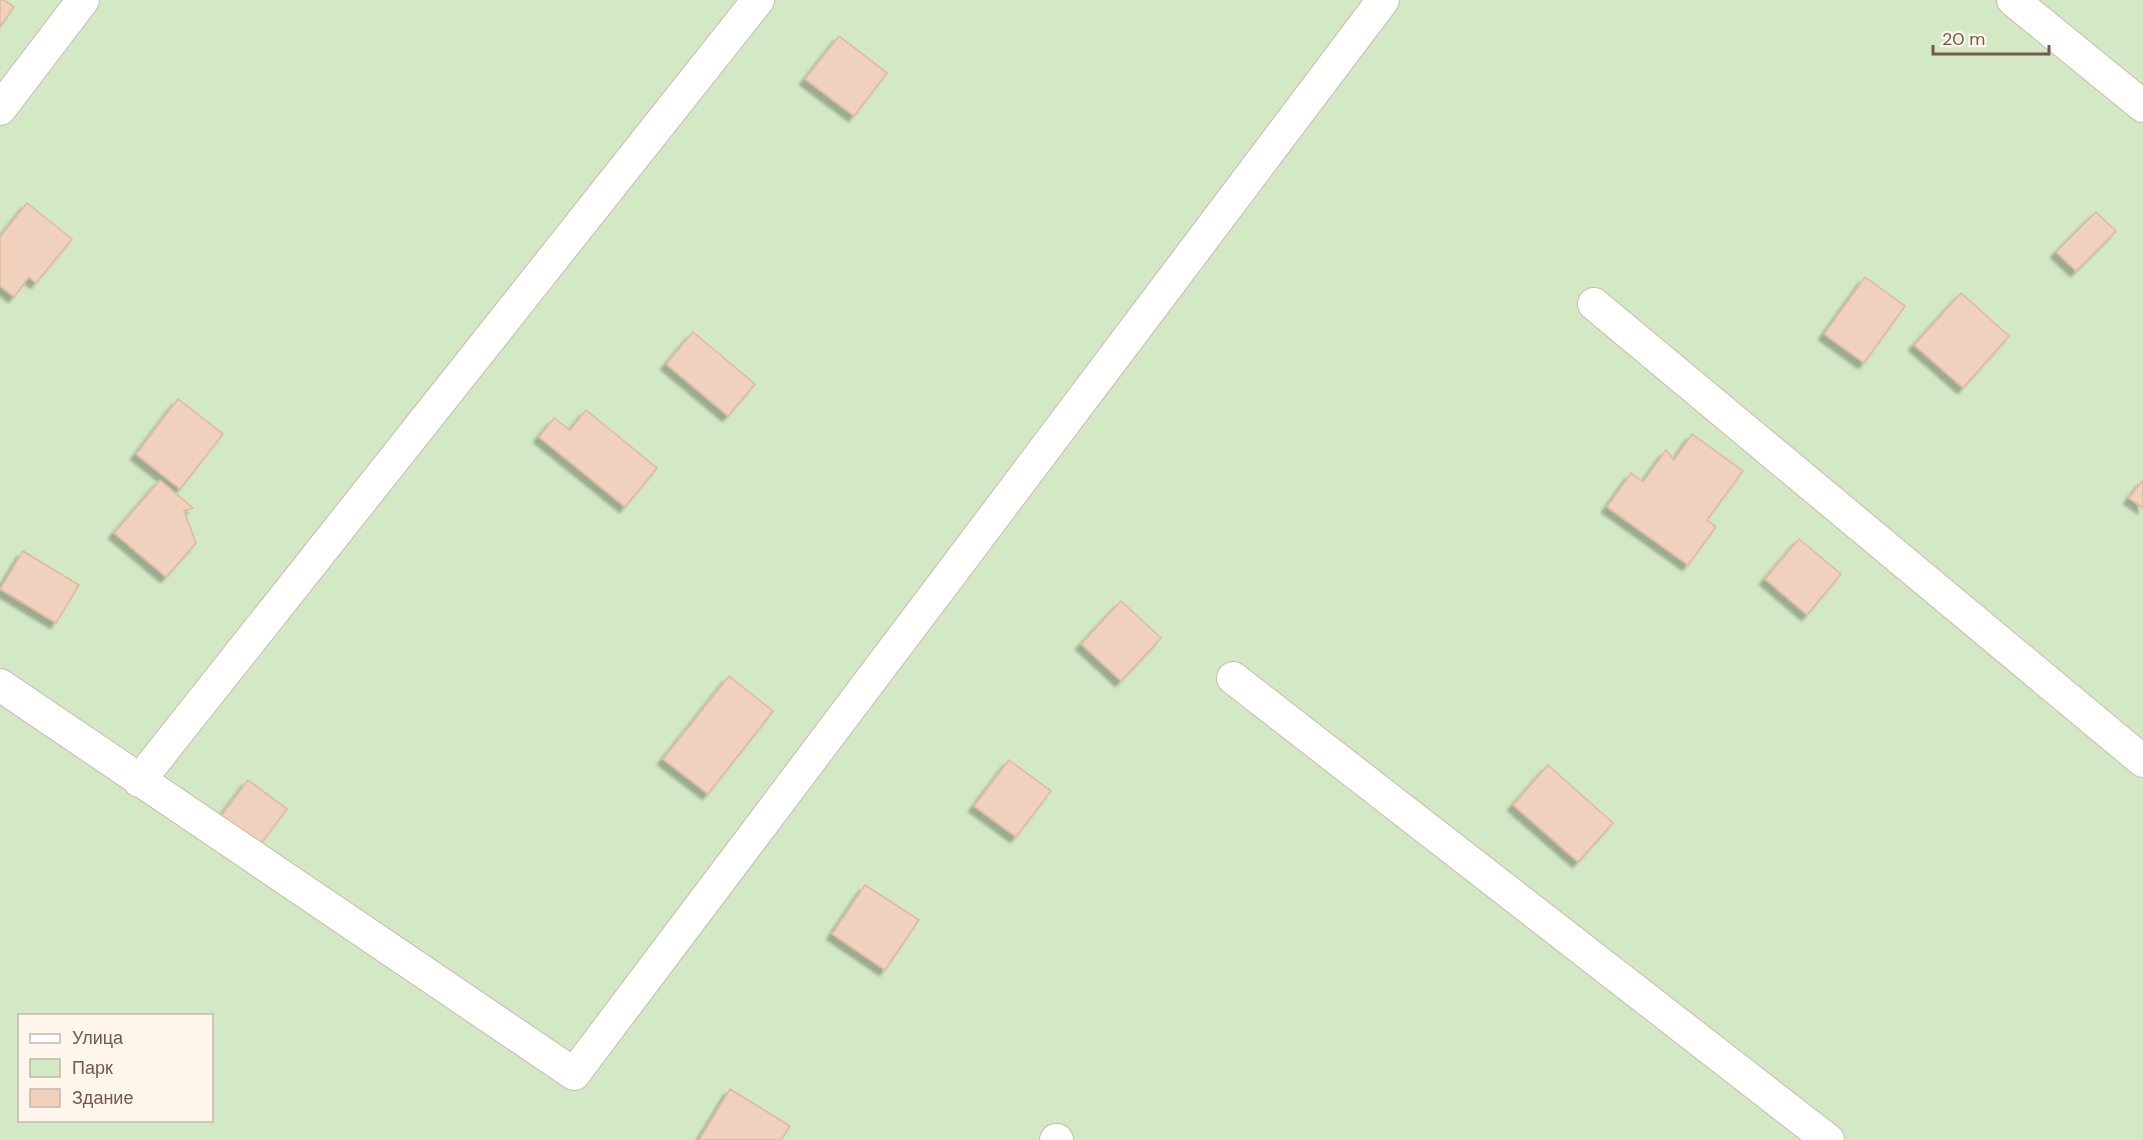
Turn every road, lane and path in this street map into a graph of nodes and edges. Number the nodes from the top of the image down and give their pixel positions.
1 (83, 0) edge
2 (758, 0) edge
3 (1383, 0) edge
4 (2013, 0) edge
5 (2143, 106) edge
6 (0, 109) edge
7 (1594, 304) dead end
8 (1233, 678) dead end
9 (0, 685) edge
10 (2143, 761) edge
11 (139, 781) junction
12 (1828, 1140) edge

1 - 6 street
2 - 11 street
3 - 11 street
4 - 5 street
7 - 10 street
8 - 12 street
9 - 11 street

